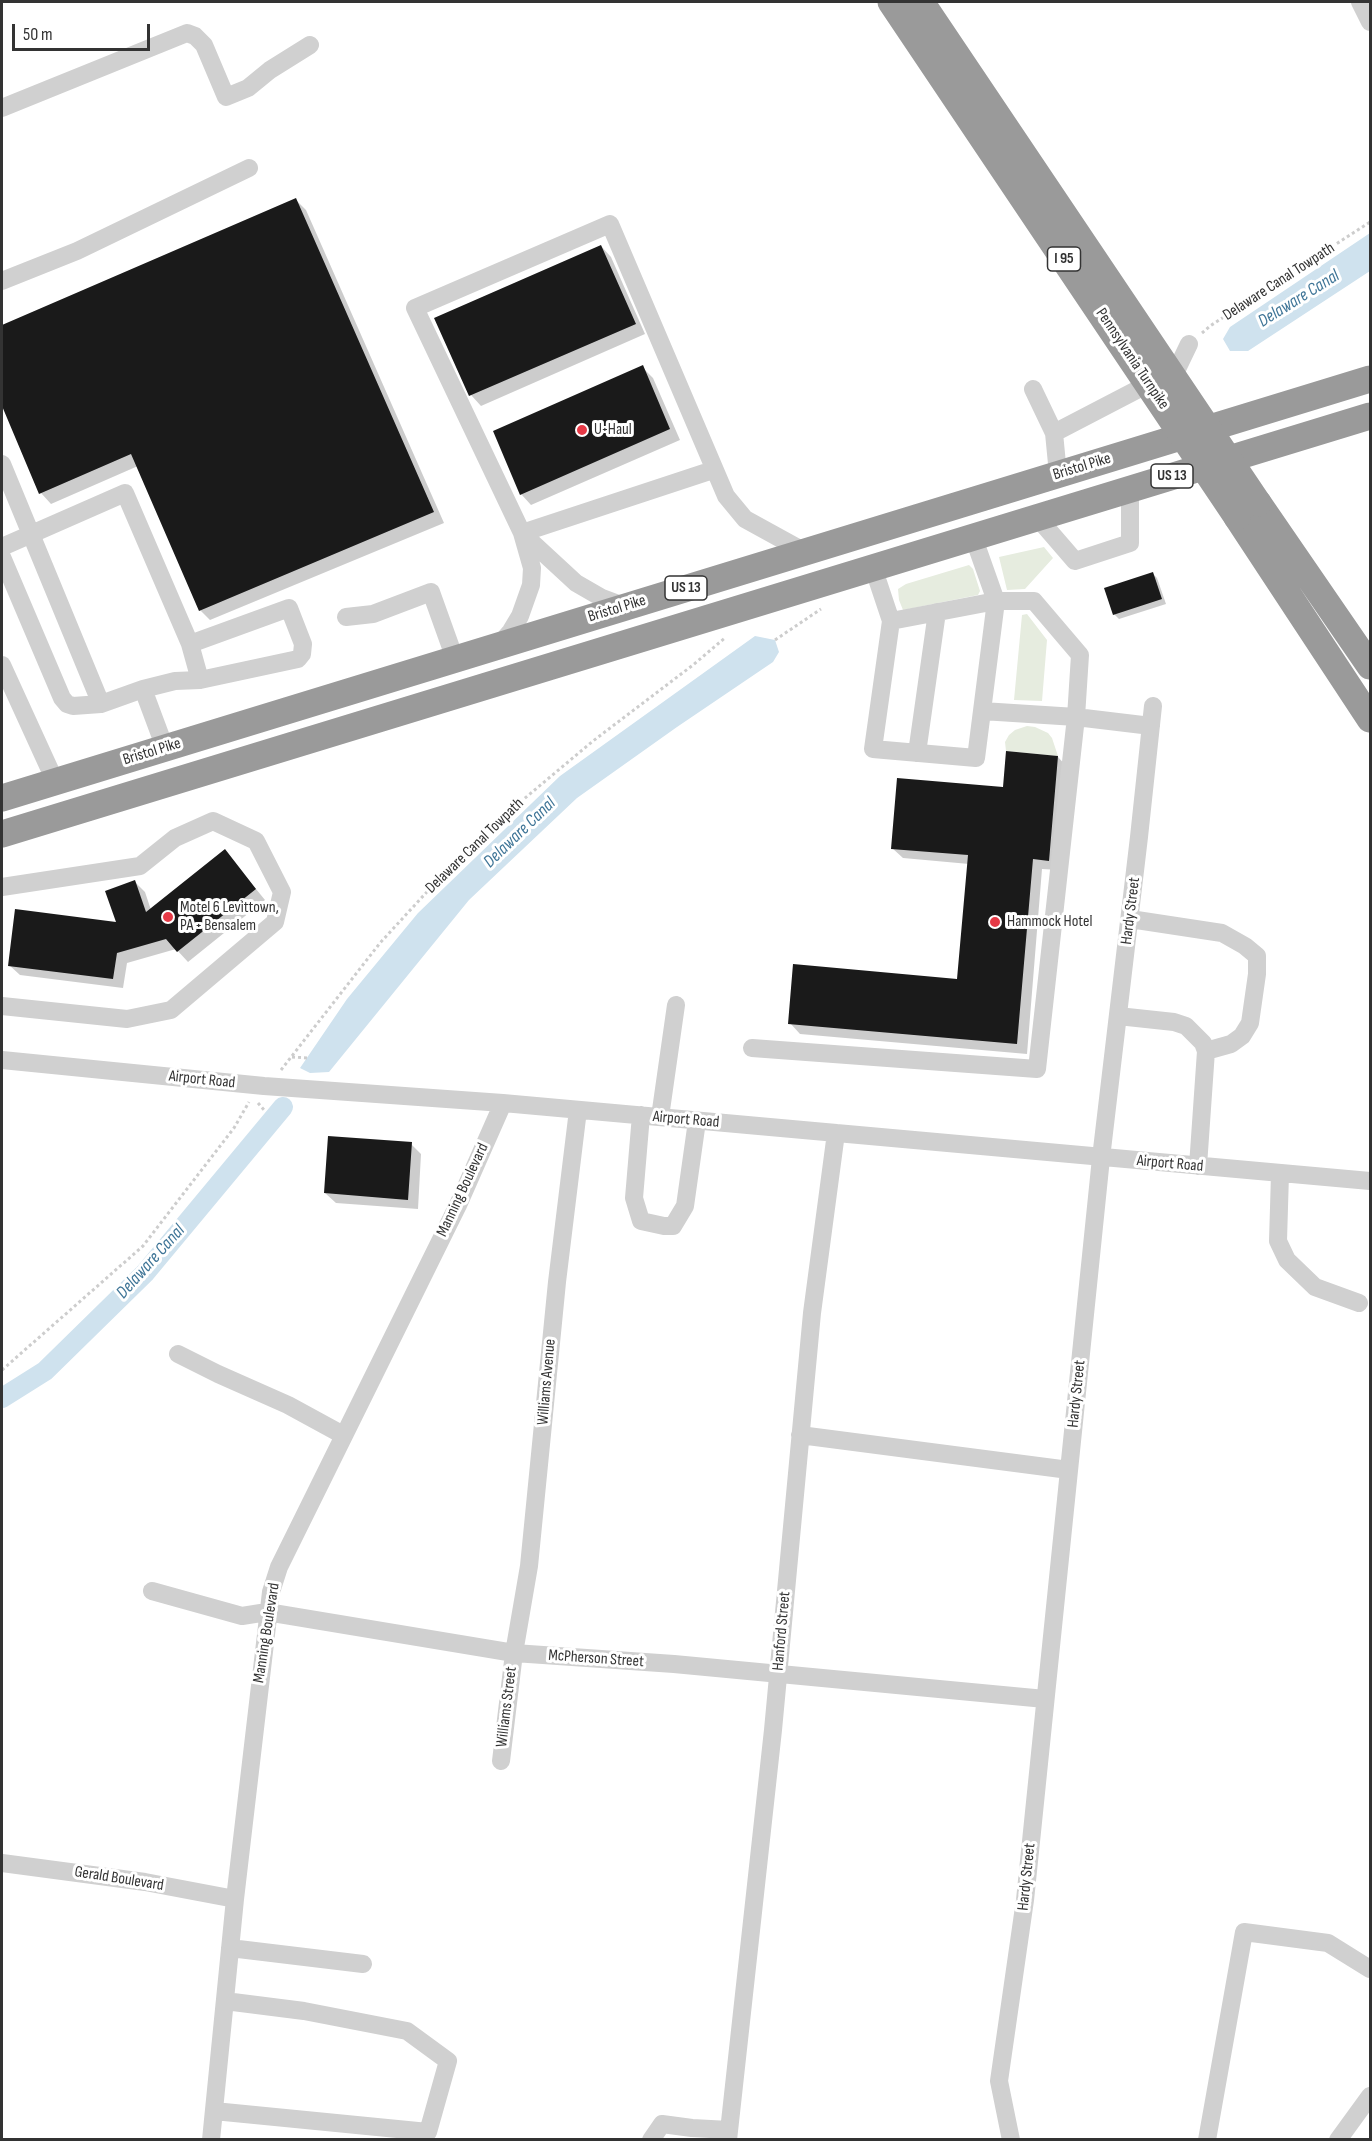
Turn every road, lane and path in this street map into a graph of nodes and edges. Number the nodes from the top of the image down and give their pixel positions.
1 (891, 2) edge
2 (921, 2) edge
3 (1359, 2) edge
4 (1371, 22) edge
5 (310, 45) dead end
6 (2, 108) edge
7 (249, 168) dead end
8 (1371, 222) edge
9 (2, 281) edge
10 (1189, 345) joint
11 (1371, 379) edge
12 (1033, 389) dead end
13 (1371, 416) edge
14 (1054, 433) junction
15 (2, 464) edge
16 (713, 470) junction
17 (1058, 474) junction
18 (1130, 489) junction
19 (1247, 510) junction
20 (1036, 517) junction
21 (32, 533) junction
22 (522, 533) junction
23 (974, 536) junction
24 (2, 547) edge
25 (805, 552) junction
26 (2, 557) edge
27 (873, 567) junction
28 (996, 601) junction
29 (626, 607) junction
30 (824, 607) dead end
31 (937, 612) junction
32 (346, 617) dead end
33 (891, 621) junction
34 (734, 630) dead end
35 (775, 640) dead end
36 (190, 644) junction
37 (498, 646) junction
38 (455, 659) junction
39 (2, 665) edge
40 (1371, 666) edge
41 (200, 680) junction
42 (143, 689) junction
43 (101, 704) junction
44 (1153, 706) dead end
45 (982, 711) junction
46 (1076, 717) junction
47 (1371, 719) edge
48 (1150, 726) junction
49 (165, 748) junction
50 (917, 753) junction
51 (55, 781) junction
52 (2, 798) edge
53 (2, 834) edge
54 (2, 887) edge
55 (1130, 919) junction
56 (676, 1005) dead end
57 (2, 1006) edge
58 (1118, 1016) junction
59 (752, 1048) dead end
60 (1206, 1051) junction
61 (292, 1057) junction
62 (308, 1058) dead end
63 (2, 1060) edge
64 (279, 1073) dead end
65 (252, 1098) dead end
66 (503, 1103) junction
67 (578, 1110) junction
68 (641, 1116) junction
69 (660, 1117) junction
70 (697, 1121) junction
71 (836, 1133) junction
72 (1101, 1158) junction
73 (1198, 1166) junction
74 (1280, 1174) junction
75 (1371, 1181) edge
76 (1359, 1303) dead end
77 (178, 1354) dead end
78 (2, 1370) edge
79 (343, 1435) junction
80 (800, 1435) junction
81 (1069, 1470) junction
82 (152, 1591) dead end
83 (267, 1612) junction
84 (514, 1653) junction
85 (778, 1674) junction
86 (1045, 1700) junction
87 (501, 1761) dead end
88 (2, 1863) edge
89 (235, 1899) junction
90 (230, 1948) junction
91 (363, 1964) dead end
92 (1371, 1969) edge
93 (225, 2001) junction
94 (1371, 2096) edge
95 (214, 2111) junction
96 (729, 2134) edge
97 (211, 2139) edge
98 (651, 2139) edge
99 (1011, 2139) edge
100 (1207, 2139) edge
101 (1338, 2139) edge

1 - 19 highway, Pennsylvania Turnpike / I 95, bridge
2 - 19 highway, Pennsylvania Turnpike / I 95, bridge
3 - 4 street
5 - 6 street
7 - 9 street
8 - 10 path, Delaware Canal Towpath
10 - 14 street
11 - 17 highway, Bristol Pike / US 13
12 - 14 street
13 - 18 highway, Bristol Pike / US 13
14 - 17 street
15 - 21 street
16 - 22 street
16 - 22 street
16 - 25 street
17 - 25 highway, Bristol Pike / US 13
18 - 20 highway, Bristol Pike / US 13
18 - 20 street
19 - 40 highway, Pennsylvania Turnpike / I 95
19 - 47 highway, Pennsylvania Turnpike / I 95
20 - 23 highway, Bristol Pike / US 13
21 - 24 street
21 - 36 street
21 - 43 street
22 - 29 street
22 - 37 street
23 - 27 highway, Bristol Pike / US 13
23 - 28 street
25 - 29 highway, Bristol Pike / US 13
26 - 43 street
27 - 33 street
27 - 53 highway, Bristol Pike / US 13
28 - 31 street
28 - 45 street
28 - 46 street
29 - 37 highway, Bristol Pike / US 13
30 - 35 path
31 - 33 street
31 - 50 street
32 - 38 street
33 - 50 street
34 - 61 path, Delaware Canal Towpath
36 - 41 street
36 - 41 street
37 - 38 highway, Bristol Pike / US 13
38 - 49 highway, Bristol Pike / US 13
39 - 51 street
41 - 42 street
42 - 43 street
42 - 49 street
44 - 48 street, Hardy Street
45 - 46 street
45 - 50 street
46 - 48 street
46 - 59 street
48 - 55 street, Hardy Street
49 - 51 highway, Bristol Pike / US 13
51 - 52 highway, Bristol Pike / US 13
54 - 57 street
55 - 58 street, Hardy Street
55 - 60 street
56 - 69 street
58 - 60 street
58 - 72 street, Hardy Street
60 - 73 street
61 - 62 path
61 - 64 path, Delaware Canal Towpath
63 - 66 street, Airport Road
65 - 78 path
66 - 67 street, Airport Road
66 - 79 street, Manning Boulevard
67 - 68 street, Airport Road
67 - 84 street, Williams Avenue
68 - 69 street, Airport Road
68 - 70 street
69 - 70 street, Airport Road
70 - 71 street, Airport Road
71 - 72 street, Airport Road
71 - 80 street, Hanford Street
72 - 73 street, Airport Road
72 - 81 street, Hardy Street
73 - 74 street, Airport Road
74 - 75 street, Airport Road
74 - 76 street
77 - 79 street
79 - 83 street, Manning Boulevard
80 - 81 street
80 - 85 street, Hanford Street
81 - 86 street, Hardy Street
82 - 83 street, McPherson Street
83 - 84 street, McPherson Street
83 - 89 street, Manning Boulevard
84 - 85 street, McPherson Street
84 - 87 street, Williams Street
85 - 86 street, McPherson Street
85 - 96 street, Hanford Street
86 - 99 street, Hardy Street
88 - 89 street, Gerald Boulevard
89 - 90 street, Manning Boulevard
90 - 91 street
90 - 93 street, Manning Boulevard
92 - 100 street
93 - 95 street, Manning Boulevard
93 - 95 street
94 - 101 street
95 - 97 street, Manning Boulevard
96 - 98 street

